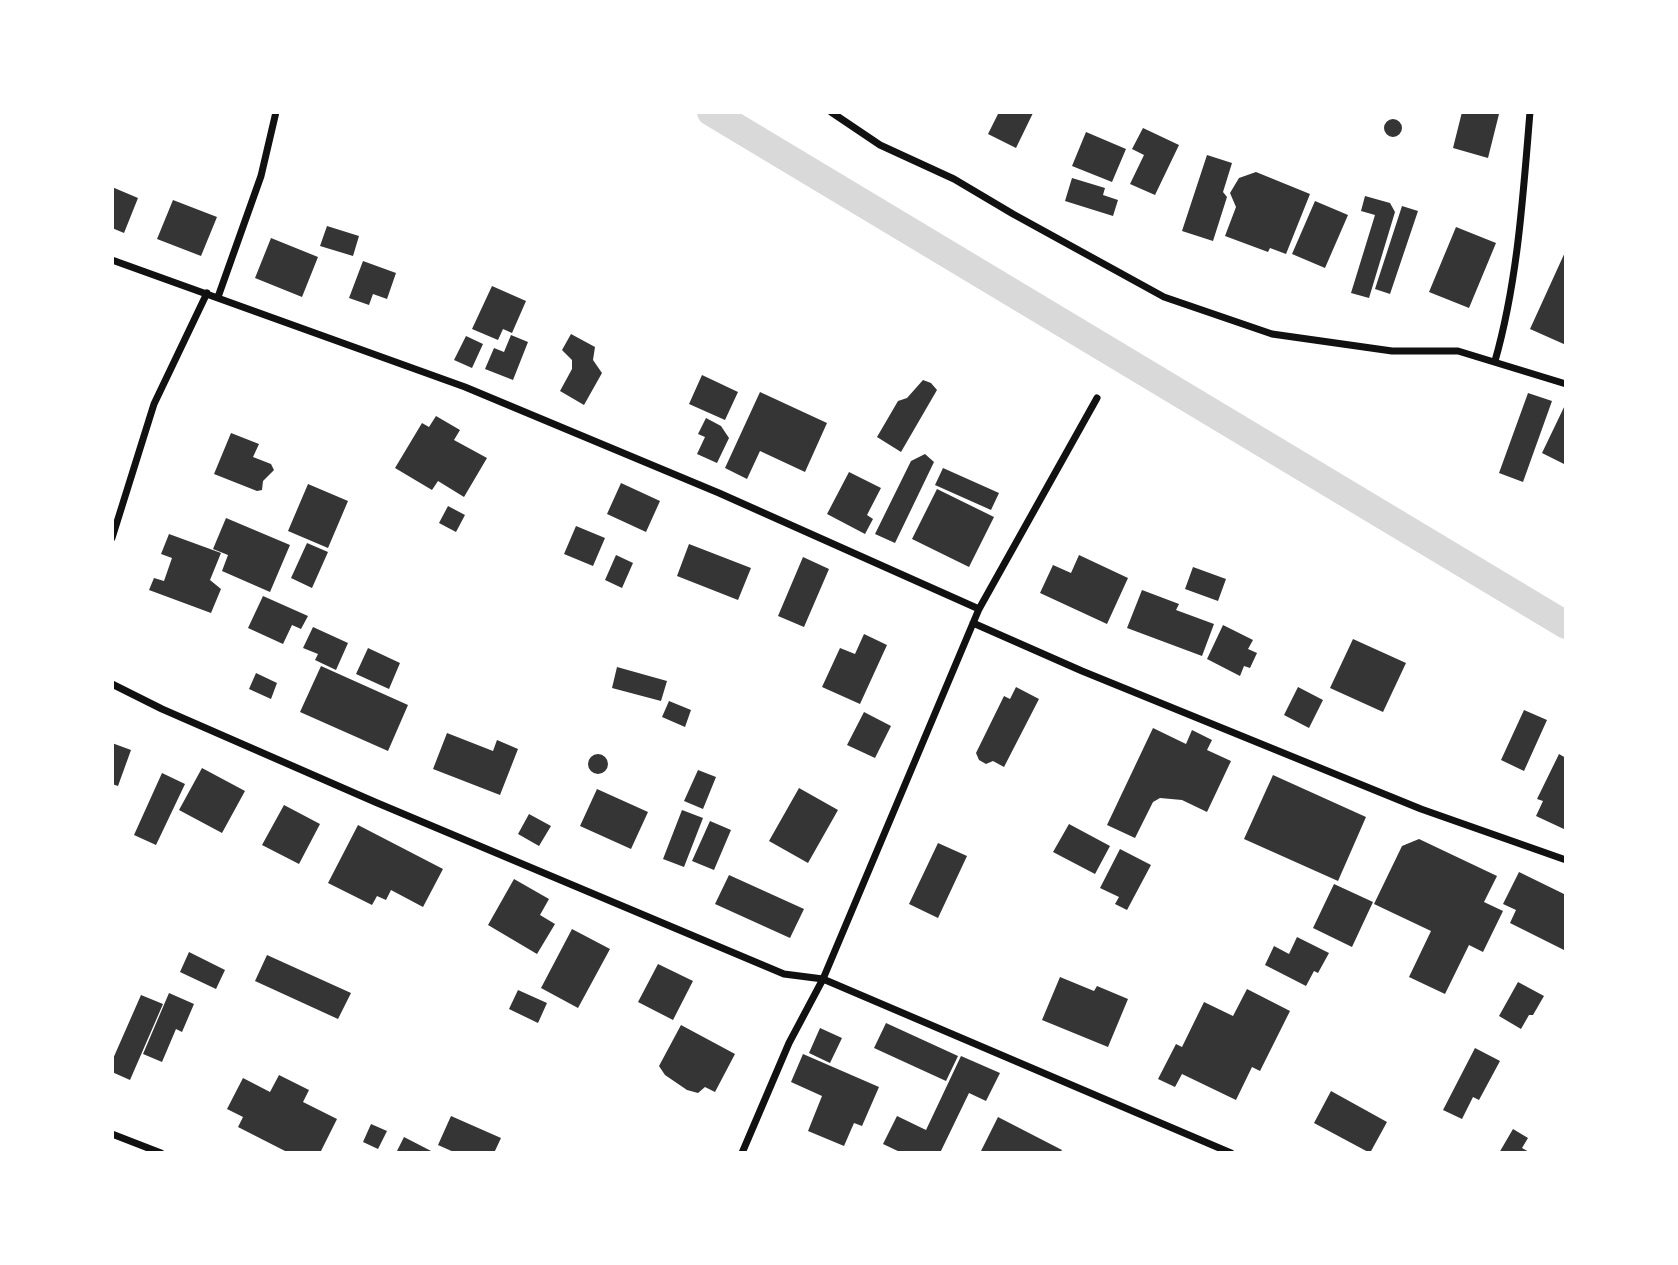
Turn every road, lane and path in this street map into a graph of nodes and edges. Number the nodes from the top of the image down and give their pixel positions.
1 (276, 112) edge
2 (831, 112) edge
3 (1530, 112) edge
4 (112, 260) edge
5 (207, 293) junction
6 (218, 297) junction
7 (1495, 361) junction
8 (1566, 384) edge
9 (1097, 398) dead end
10 (112, 538) edge
11 (979, 610) junction
12 (973, 623) junction
13 (112, 684) edge
14 (1566, 860) edge
15 (823, 979) junction
16 (112, 1134) edge
17 (161, 1153) edge
18 (742, 1153) edge
19 (1231, 1153) edge

1 - 6 street
2 - 7 street
3 - 7 street
4 - 5 street
5 - 6 street
5 - 10 street
6 - 11 street
7 - 8 street
9 - 11 street
11 - 12 street
12 - 14 street
12 - 15 street
13 - 15 street
15 - 18 street
15 - 19 street
16 - 17 street

